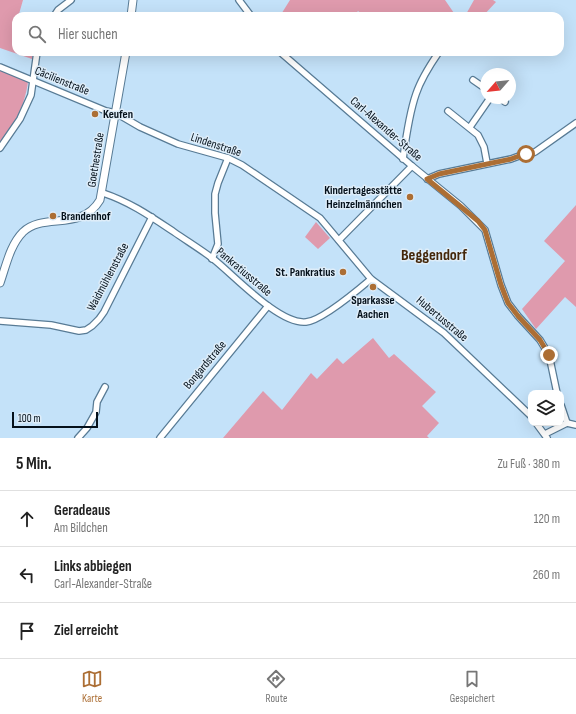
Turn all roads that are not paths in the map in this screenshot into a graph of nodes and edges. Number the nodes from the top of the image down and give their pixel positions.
1 (72, 0) edge
2 (133, 0) edge
3 (239, 0) edge
4 (57, 12) edge
5 (132, 12) edge
6 (248, 12) edge
7 (36, 56) edge
8 (125, 56) edge
9 (285, 56) edge
10 (437, 56) edge
11 (0, 67) edge
12 (33, 80) junction
13 (473, 80) dead end
14 (480, 85) edge
15 (486, 104) edge
16 (448, 111) dead end
17 (116, 113) junction
18 (576, 122) edge
19 (470, 127) junction
20 (0, 148) edge
21 (228, 158) junction
22 (403, 159) junction
23 (488, 163) junction
24 (412, 166) junction
25 (427, 179) junction
26 (103, 192) junction
27 (152, 217) junction
28 (339, 240) junction
29 (212, 259) junction
30 (371, 279) junction
31 (0, 283) edge
32 (268, 306) junction
33 (0, 321) edge
34 (104, 387) dead end
35 (556, 390) edge
36 (528, 413) edge
37 (564, 414) edge
38 (567, 424) junction
39 (576, 425) edge
40 (538, 426) edge
41 (546, 436) edge
42 (78, 438) edge
43 (160, 438) edge

1 - 4 street
2 - 5 street
3 - 6 street
7 - 12 street
8 - 17 street, Goethestraße
9 - 22 street, Carl-Alexander-Straße
10 - 22 street
11 - 12 street, Cäcilienstraße
12 - 17 street, Cäcilienstraße
12 - 20 street
13 - 14 street
15 - 19 street
16 - 19 street
17 - 21 street, Lindenstraße
17 - 26 street, Goethestraße
18 - 23 street
19 - 23 street
21 - 28 street, Lindenstraße
21 - 29 street
22 - 24 street, Carl-Alexander-Straße
23 - 25 street
24 - 25 street, Carl-Alexander-Straße
24 - 28 street
25 - 35 street, Carl-Alexander-Straße
26 - 27 street, Pankratiusstraße
26 - 31 street, Goethestraße
27 - 29 street, Pankratiusstraße
27 - 33 street, Waidmühlenstraße
28 - 30 street, Hubertusstraße
29 - 32 street, Pankratiusstraße
30 - 32 street, Pankratiusstraße
30 - 36 street, Hubertusstraße
32 - 43 street, Bongardstraße
34 - 42 street
37 - 38 street
38 - 39 street
38 - 41 street
40 - 41 street

